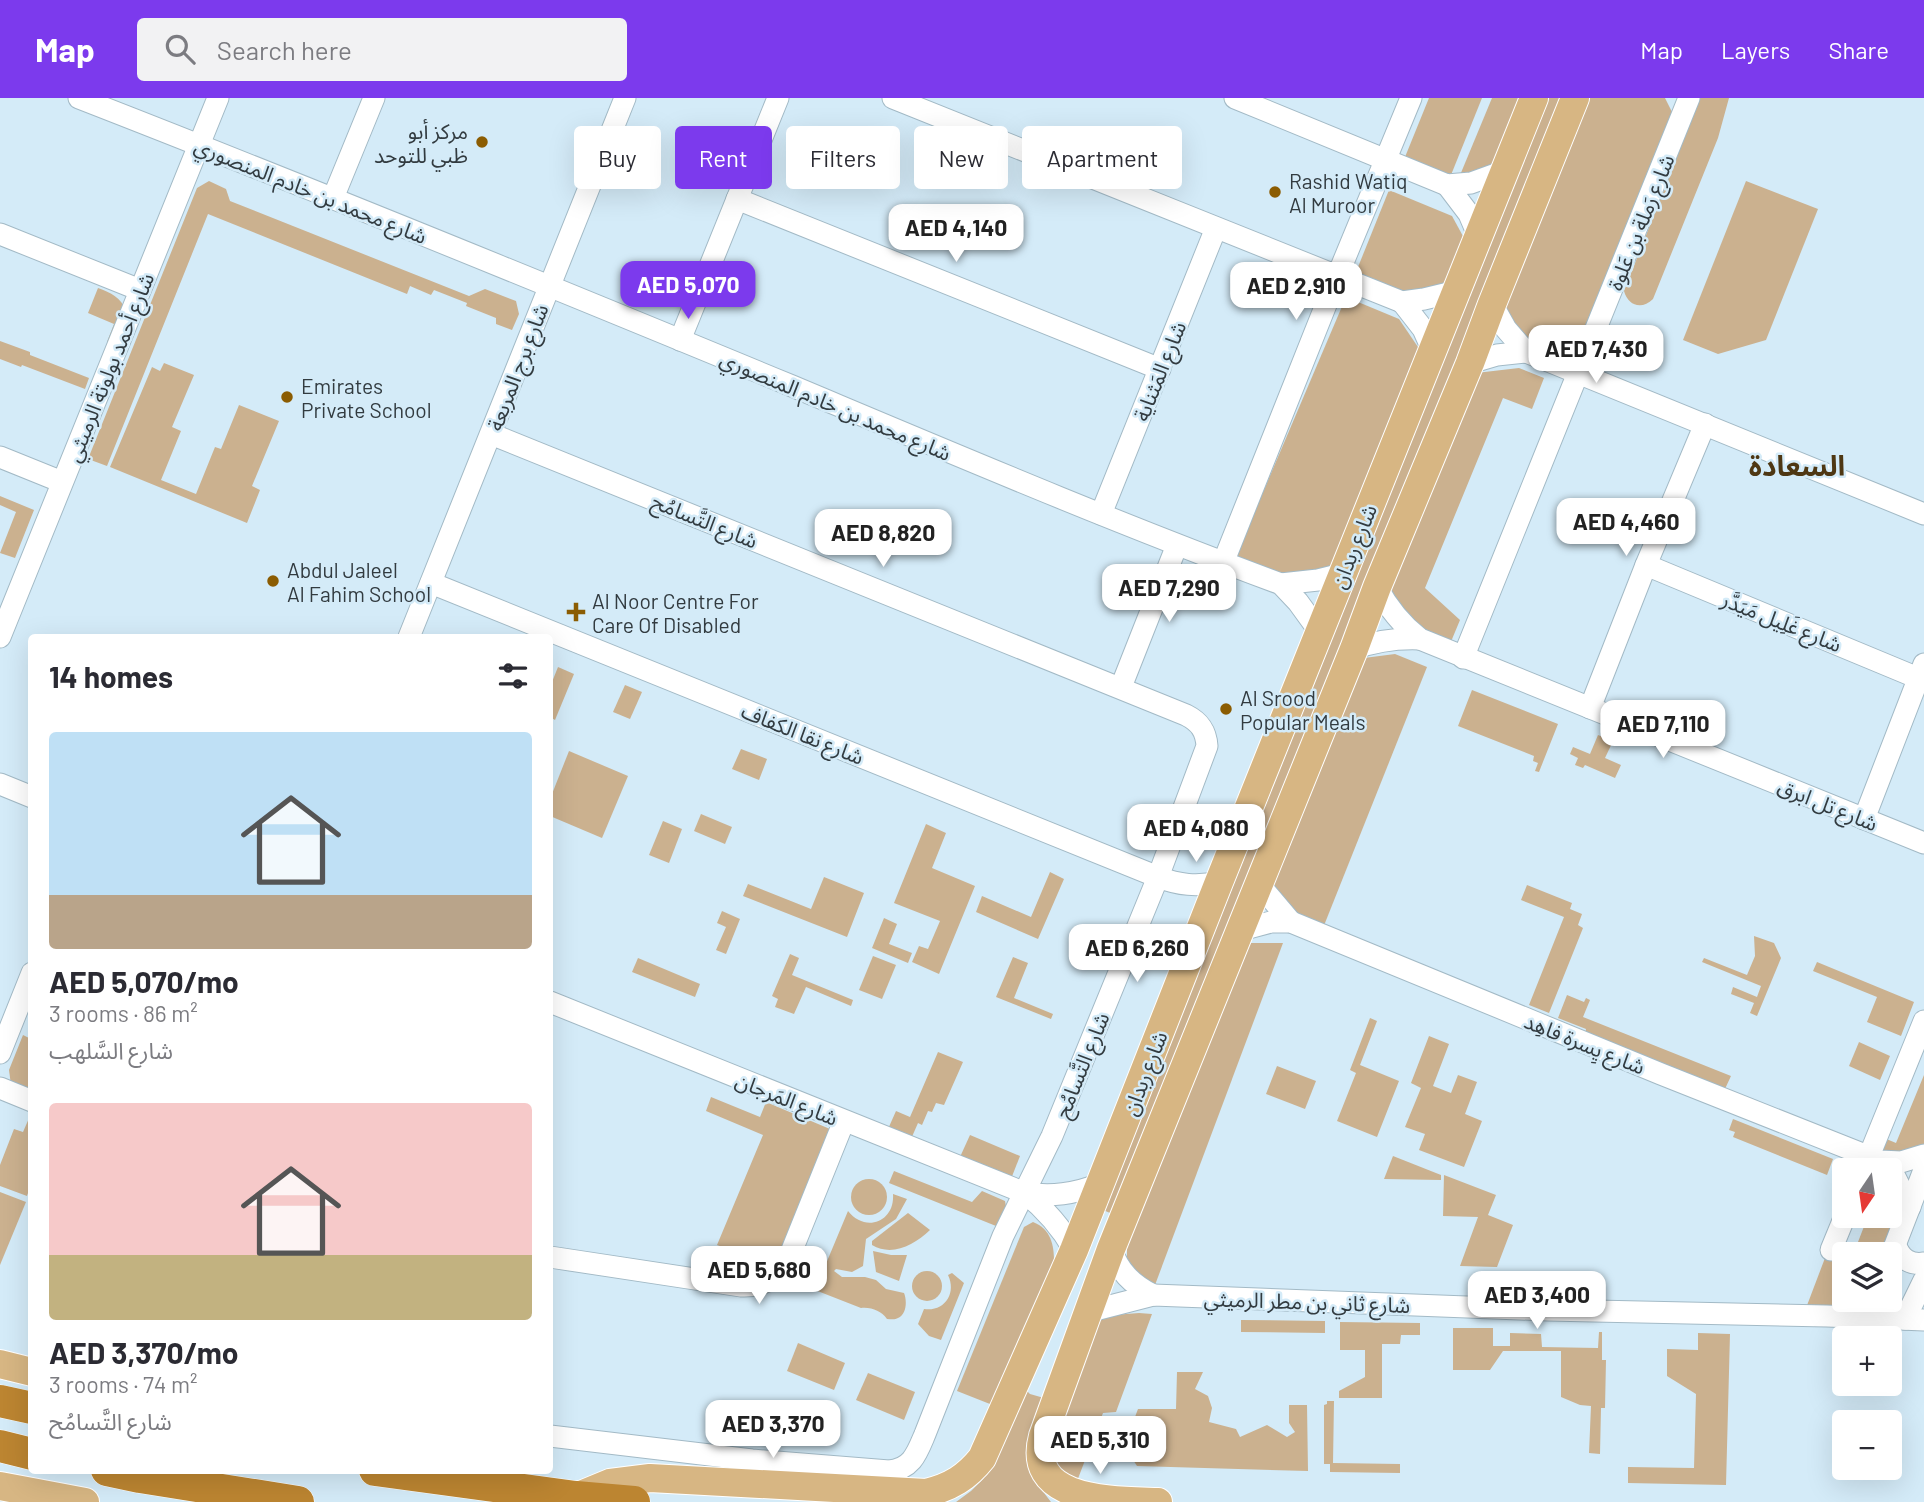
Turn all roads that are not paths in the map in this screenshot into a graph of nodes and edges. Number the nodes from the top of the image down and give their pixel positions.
1 (79, 98) edge
2 (218, 98) edge
3 (374, 98) edge
4 (625, 98) edge
5 (778, 98) edge
6 (893, 98) edge
7 (1235, 98) edge
8 (1410, 98) edge
9 (1534, 98) edge
10 (1575, 98) edge
11 (1689, 98) edge
12 (199, 145) junction
13 (1386, 160) junction
14 (1504, 171) junction
15 (1447, 185) junction
16 (333, 198) junction
17 (737, 199) junction
18 (1216, 228) junction
19 (0, 234) edge
20 (1478, 235) junction
21 (1337, 277) junction
22 (549, 286) junction
23 (141, 290) junction
24 (1457, 291) junction
25 (1402, 302) junction
26 (1492, 304) junction
27 (680, 340) junction
28 (1432, 349) junction
29 (1526, 352) junction
30 (1470, 363) junction
31 (1160, 369) junction
32 (1579, 373) junction
33 (1705, 424) junction
34 (491, 434) junction
35 (0, 457) edge
36 (62, 482) junction
37 (1101, 514) junction
38 (1924, 514) edge
39 (1177, 545) junction
40 (1223, 563) junction
41 (1646, 565) junction
42 (1342, 574) junction
43 (430, 583) junction
44 (1281, 584) junction
45 (1377, 587) junction
46 (1320, 631) junction
47 (410, 634) edge
48 (0, 637) edge
49 (1420, 639) junction
50 (1354, 649) junction
51 (1463, 658) junction
52 (1921, 671) edge
53 (1121, 687) junction
54 (1590, 708) junction
55 (0, 784) edge
56 (28, 795) edge
57 (1864, 819) junction
58 (1924, 843) edge
59 (1166, 880) junction
60 (1219, 882) junction
61 (1258, 883) junction
62 (1292, 922) junction
63 (1202, 925) junction
64 (1241, 930) junction
65 (28, 983) edge
66 (553, 1003) edge
67 (1924, 1021) edge
68 (0, 1053) edge
69 (0, 1088) edge
70 (28, 1099) edge
71 (844, 1121) junction
72 (1924, 1155) edge
73 (1859, 1158) edge
74 (1873, 1158) edge
75 (1902, 1161) edge
76 (1924, 1170) edge
77 (1100, 1184) junction
78 (1902, 1191) edge
79 (1025, 1193) junction
80 (1910, 1207) junction
81 (1840, 1228) edge
82 (1897, 1242) edge
83 (1111, 1249) junction
84 (1074, 1250) junction
85 (1831, 1250) dead end
86 (1902, 1256) edge
87 (553, 1257) edge
88 (1924, 1263) edge
89 (1924, 1280) edge
90 (1153, 1295) junction
91 (1087, 1312) junction
92 (1832, 1312) edge
93 (1848, 1312) edge
94 (1882, 1312) edge
95 (1827, 1315) junction
96 (1915, 1320) edge
97 (0, 1364) edge
98 (1022, 1368) junction
99 (28, 1371) edge
100 (1062, 1381) junction
101 (0, 1401) edge
102 (28, 1407) edge
103 (553, 1436) edge
104 (0, 1446) edge
105 (28, 1453) edge
106 (128, 1474) edge
107 (403, 1474) edge
108 (462, 1474) edge
109 (0, 1486) edge
110 (488, 1486) junction
111 (576, 1497) junction
112 (85, 1502) edge
113 (298, 1502) edge
114 (634, 1502) edge
115 (1158, 1502) edge

1 - 12 street, شارع محمد بن خادم المنصوري
2 - 12 street, شارع أحمد بولوتة الرميثي
3 - 16 street
4 - 22 street, شارع برج المربعة
5 - 17 street
6 - 18 street
7 - 13 street
8 - 13 street
9 - 14 main road, شارع ربدان
10 - 26 main road, شارع ربدان
11 - 32 street, شارع رَملة بن عَلوة
12 - 16 street, شارع محمد بن خادم المنصوري
12 - 23 street, شارع أحمد بولوتة الرميثي
13 - 15 street
13 - 21 street
14 - 15 street
14 - 20 main road, شارع ربدان
15 - 20 street
16 - 22 street, شارع محمد بن خادم المنصوري
17 - 27 street
17 - 31 street
18 - 21 street
18 - 31 street, شارع المَثناية
19 - 23 street
20 - 24 main road, شارع ربدان
21 - 25 street
21 - 40 street
22 - 27 street, شارع محمد بن خادم المنصوري
22 - 34 street, شارع برج المربعة
23 - 36 street, شارع أحمد بولوتة الرميثي
24 - 25 street
24 - 28 main road, شارع ربدان
25 - 28 street
26 - 29 street
26 - 30 main road, شارع ربدان
27 - 37 street, شارع محمد بن خادم المنصوري
28 - 42 main road, شارع ربدان
29 - 30 street
29 - 32 street
30 - 45 main road, شارع ربدان
31 - 37 street, شارع المَثناية
32 - 33 street
32 - 51 street, شارع رَملة بن عَلوة
33 - 38 street
33 - 41 street
34 - 43 street, شارع برج المربعة
34 - 53 street, شارع التَّسامُح
35 - 36 street
36 - 48 street, شارع أحمد بولوتة الرميثي
37 - 39 street, شارع محمد بن خادم المنصوري
39 - 40 street, شارع محمد بن خادم المنصوري
39 - 53 street
40 - 44 street, شارع محمد بن خادم المنصوري
41 - 52 street, شارع غَلِيل مَيَدَّر
41 - 54 street
42 - 44 street, شارع محمد بن خادم المنصوري
42 - 46 main road, شارع ربدان
43 - 47 street, شارع برج المربعة
43 - 59 street, شارع نقا الكفاف
44 - 46 street, شارع محمد بن خادم المنصوري
45 - 49 street, شارع تل ابرق
45 - 50 main road, شارع ربدان
46 - 60 main road, شارع ربدان
49 - 50 street, شارع تل ابرق
49 - 51 street, شارع تل ابرق
50 - 61 main road, شارع ربدان
51 - 54 street, شارع تل ابرق
52 - 57 street
53 - 59 street, شارع التَّسامُح
54 - 57 street, شارع تل ابرق
55 - 56 street
57 - 58 street, شارع تل ابرق
59 - 60 street, شارع نقا الكفاف
59 - 63 street
59 - 79 street, شارع التَّسامُح
60 - 63 main road, شارع ربدان
61 - 62 street, شارع يِسرة فاهِد
61 - 64 main road, شارع ربدان
62 - 64 street, شارع يِسرة فاهِد
62 - 73 street, شارع يِسرة فاهِد
63 - 77 main road, شارع ربدان
64 - 83 main road, شارع ربدان
65 - 68 street
66 - 71 street, شارع المَرجان
67 - 74 street
69 - 70 street
71 - 79 street, شارع المَرجان
71 - 87 street
72 - 75 street, شارع يِسرة فاهِد
76 - 80 street
77 - 79 street, شارع المَرجان
77 - 84 main road, شارع ربدان
78 - 80 street
79 - 84 street, شارع المَرجان
79 - 103 street, شارع التَّسامُح
80 - 82 street
81 - 85 street
83 - 90 street
83 - 91 main road, شارع ربدان
84 - 98 main road, شارع ربدان
86 - 88 street
89 - 96 street
90 - 91 street, شارع ثاني بن مطر الرميثي
90 - 95 street, شارع ثاني بن مطر الرميثي
91 - 100 main road, شارع ربدان
92 - 95 street
93 - 95 street, شارع ثاني بن مطر الرميثي
94 - 96 street, شارع ثاني بن مطر الرميثي
97 - 99 main road
98 - 100 main road
98 - 111 main road, شارع ربدان
100 - 115 main road, شارع ربدان
101 - 102 highway
104 - 105 highway
106 - 113 highway
107 - 110 highway
108 - 110 main road
109 - 112 main road
110 - 111 highway
111 - 114 highway

